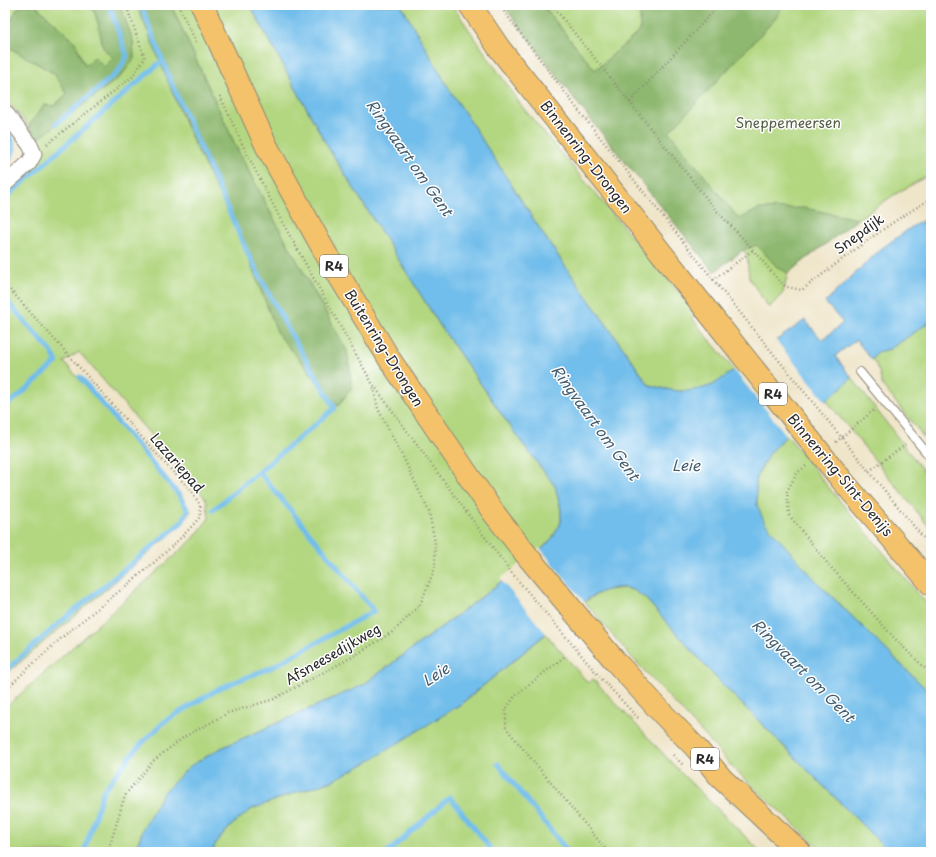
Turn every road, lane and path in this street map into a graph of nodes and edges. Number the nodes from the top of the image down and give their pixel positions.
1 (126, 5) edge
2 (202, 5) edge
3 (470, 5) edge
4 (498, 5) edge
5 (552, 5) edge
6 (719, 5) edge
7 (630, 102) junction
8 (5, 112) edge
9 (34, 154) junction
10 (5, 184) edge
11 (931, 199) edge
12 (753, 250) junction
13 (713, 280) junction
14 (5, 284) edge
15 (706, 308) joint
16 (860, 372) dead end
17 (885, 401) junction
18 (915, 438) junction
19 (833, 445) dead end
20 (931, 458) edge
21 (809, 464) dead end
22 (868, 470) junction
23 (931, 547) edge
24 (931, 584) edge
25 (564, 657) dead end
26 (931, 674) edge
27 (598, 675) dead end
28 (5, 690) edge
29 (108, 852) edge
30 (608, 852) edge
31 (800, 852) edge

1 - 9 path
2 - 31 highway, Buitenring-Drongen / R4
3 - 15 highway, Binnenring-Drongen / R4
4 - 13 path
5 - 7 path
6 - 7 path
7 - 12 path
8 - 9 street
9 - 10 street
11 - 12 path, Snepdijk
12 - 13 path
13 - 22 path, bridge
14 - 28 path, Lazariepad
15 - 24 highway, Binnenring-Sint-Denijs / R4, bridge
16 - 17 lane
17 - 18 lane
17 - 19 path
18 - 20 lane
18 - 22 path
21 - 26 path
22 - 23 path
25 - 30 path
27 - 29 path, Afsneesedijkweg

